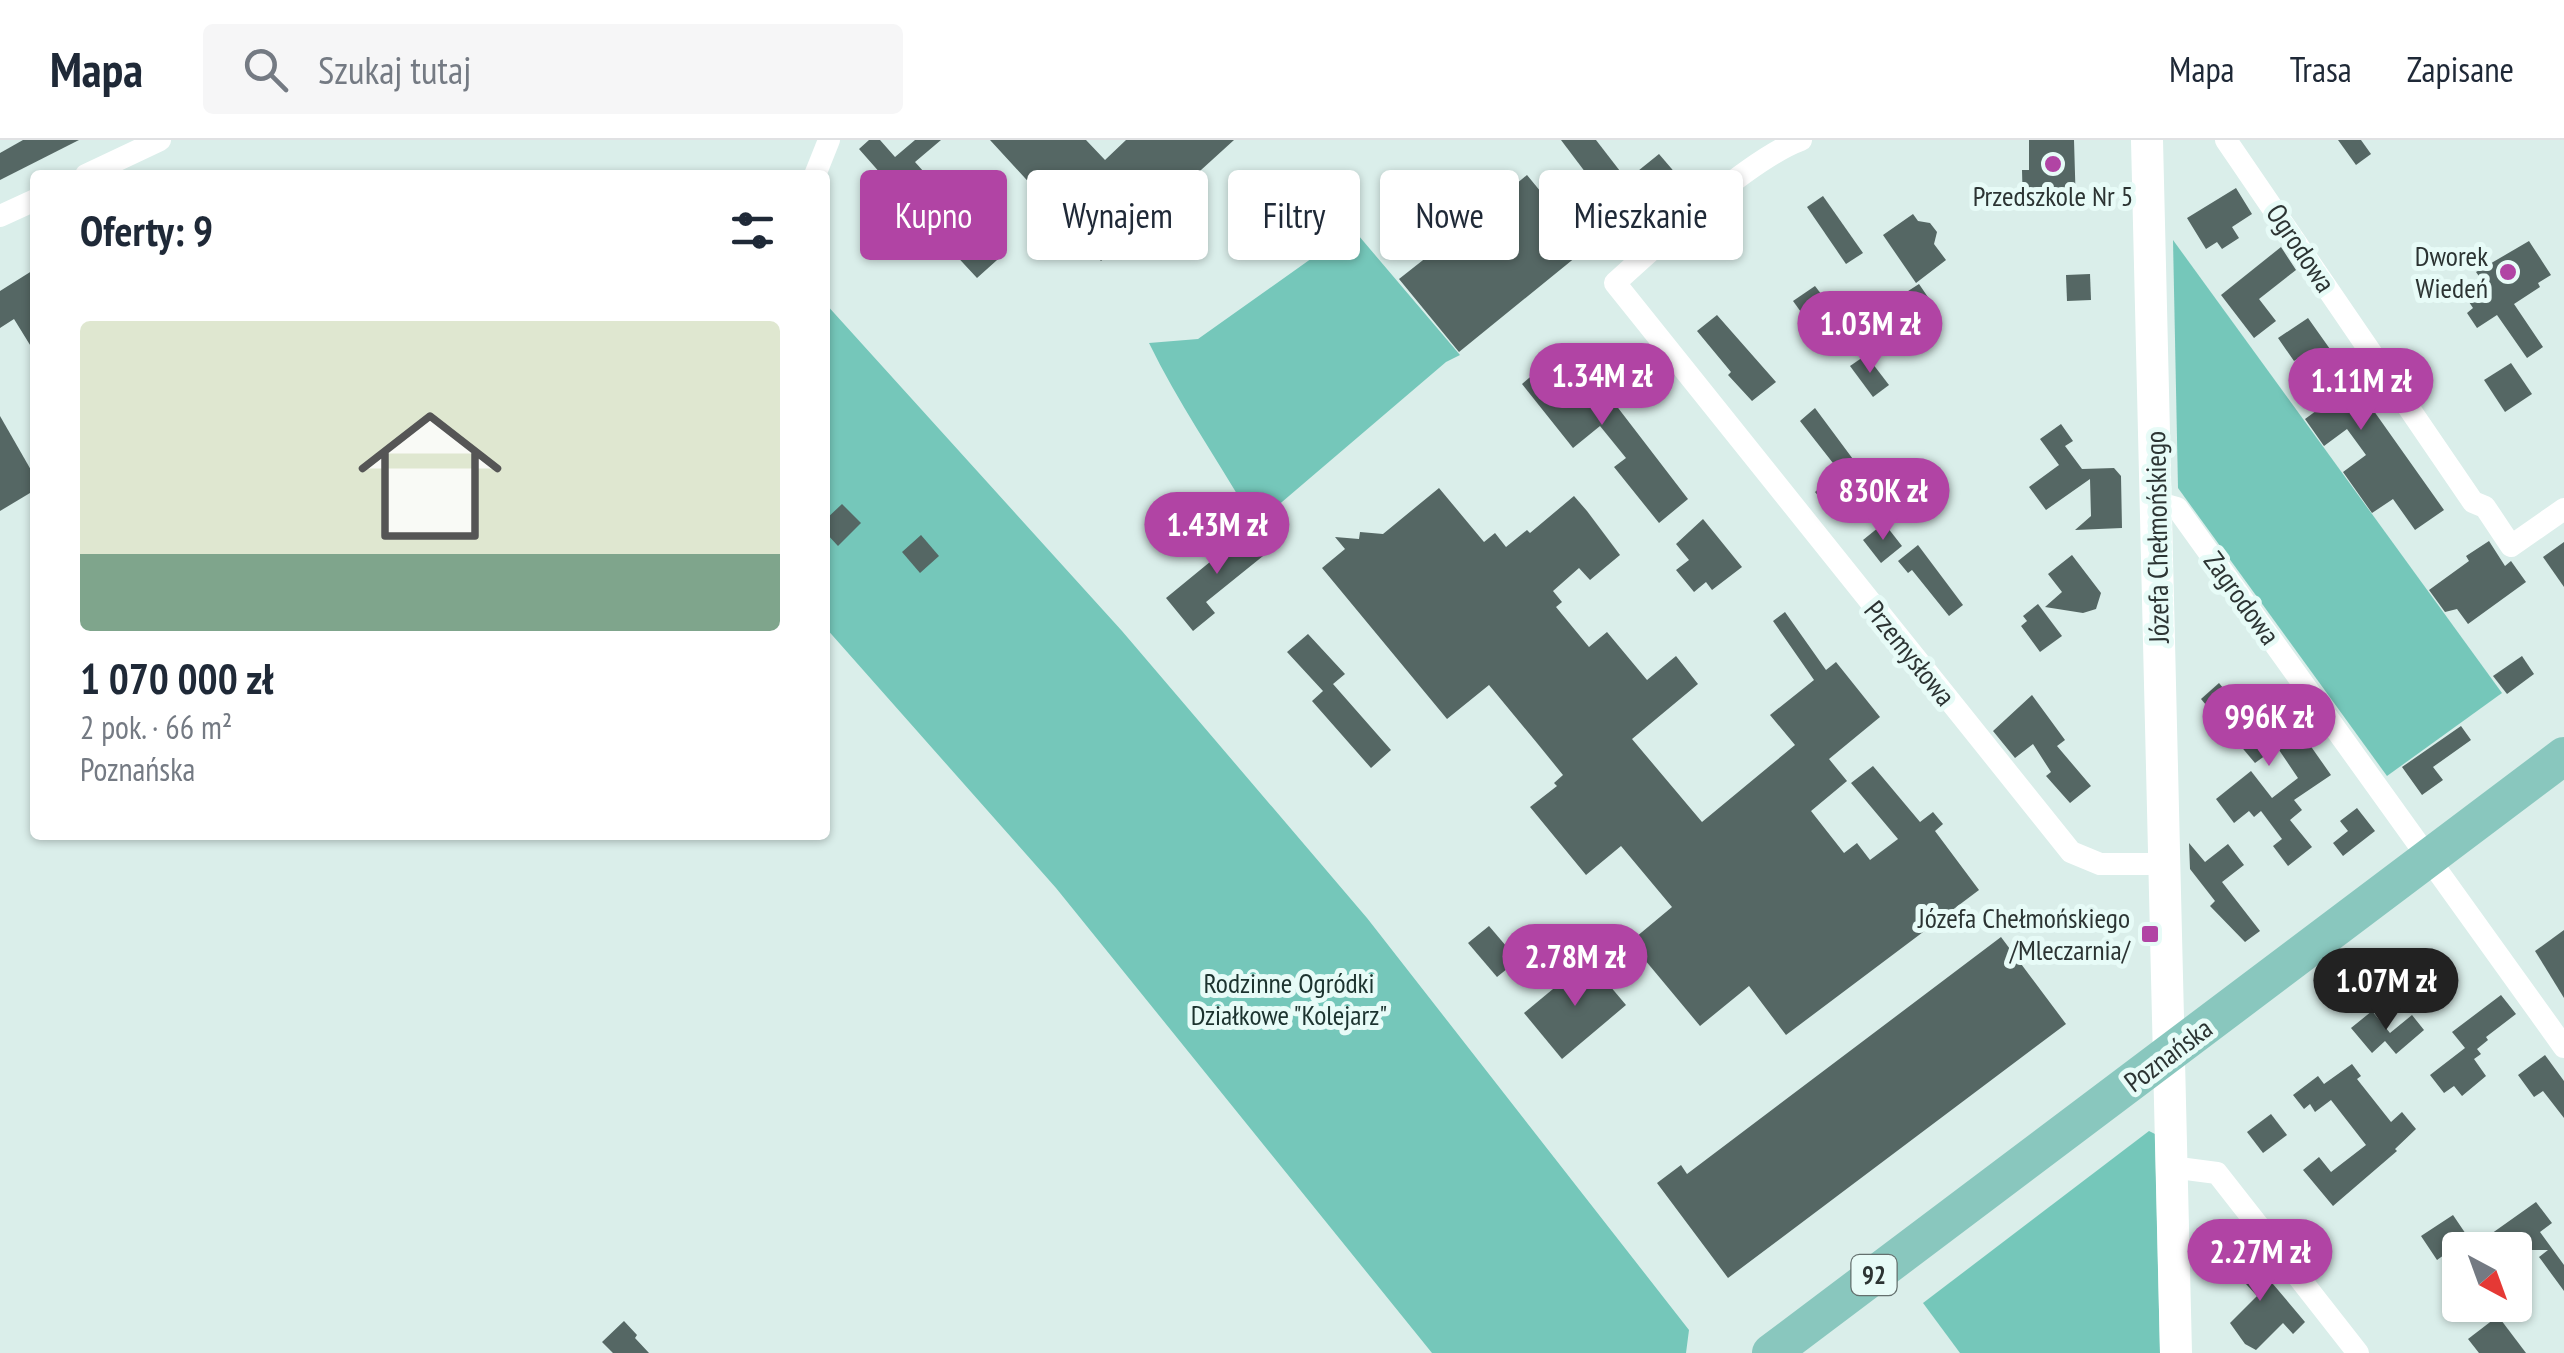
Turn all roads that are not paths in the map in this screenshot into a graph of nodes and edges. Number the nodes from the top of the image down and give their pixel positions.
1 (160, 140) edge
2 (829, 140) edge
3 (1802, 140) edge
4 (2147, 140) edge
5 (2226, 140) edge
6 (97, 170) edge
7 (816, 170) edge
8 (30, 202) edge
9 (0, 216) edge
10 (2156, 502) junction
11 (2564, 509) edge
12 (2564, 756) edge
13 (2428, 859) junction
14 (2166, 864) junction
15 (2564, 1047) edge
16 (2168, 1054) junction
17 (2170, 1167) junction
18 (1771, 1353) edge
19 (2176, 1353) edge
20 (2358, 1353) edge

1 - 6 street
2 - 7 street
3 - 14 street, Przemysłowa
4 - 10 street, Józefa Chełmońskiego
5 - 11 street, Ogrodowa
8 - 9 street
10 - 13 street, Zagrodowa
10 - 14 street, Józefa Chełmońskiego
12 - 13 main road, Poznańska / 92
13 - 15 street, Zagrodowa
13 - 16 main road, Poznańska / 92
14 - 16 street, Józefa Chełmońskiego
16 - 17 street, Józefa Chełmońskiego
16 - 18 main road, Poznańska / 92
17 - 19 street, Józefa Chełmońskiego
17 - 20 street

